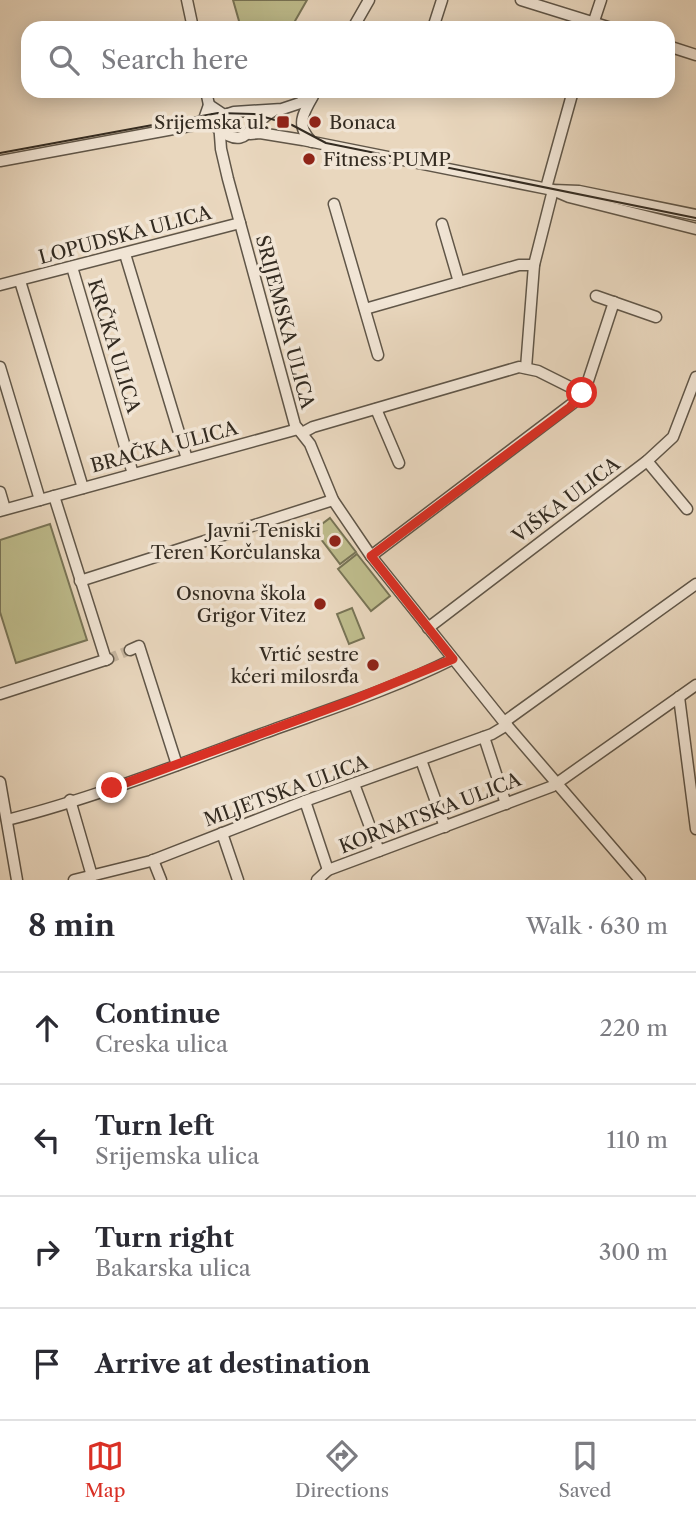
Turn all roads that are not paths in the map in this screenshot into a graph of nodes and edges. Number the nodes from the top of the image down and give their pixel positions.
1 (187, 0) edge
2 (369, 0) edge
3 (442, 0) edge
4 (521, 0) edge
5 (601, 0) edge
6 (192, 21) edge
7 (357, 21) edge
8 (435, 21) edge
9 (581, 21) edge
10 (593, 21) edge
11 (675, 48) edge
12 (696, 55) edge
13 (208, 98) edge
14 (306, 98) edge
15 (312, 98) edge
16 (571, 98) edge
17 (209, 105) junction
18 (276, 110) junction
19 (242, 112) junction
20 (226, 115) junction
21 (199, 123) junction
22 (254, 126) junction
23 (219, 129) junction
24 (235, 138) junction
25 (308, 141) junction
26 (224, 160) junction
27 (0, 162) edge
28 (549, 189) junction
29 (334, 204) dead end
30 (696, 215) edge
31 (240, 223) junction
32 (442, 224) dead end
33 (696, 229) edge
34 (125, 254) junction
35 (534, 264) junction
36 (72, 267) junction
37 (20, 281) junction
38 (459, 282) junction
39 (0, 285) edge
40 (596, 296) dead end
41 (614, 302) junction
42 (365, 309) junction
43 (656, 317) dead end
44 (377, 355) dead end
45 (0, 367) edge
46 (526, 368) junction
47 (696, 378) edge
48 (582, 393) junction
49 (376, 408) junction
50 (300, 431) junction
51 (187, 459) junction
52 (647, 461) junction
53 (399, 463) dead end
54 (134, 474) junction
55 (83, 488) junction
56 (0, 492) edge
57 (54, 496) junction
58 (40, 500) junction
59 (333, 500) junction
60 (687, 509) dead end
61 (3, 510) edge
62 (371, 556) junction
63 (80, 581) junction
64 (696, 584) edge
65 (428, 628) junction
66 (130, 650) dead end
67 (453, 659) junction
68 (696, 685) edge
69 (0, 694) edge
70 (680, 697) junction
71 (505, 724) junction
72 (484, 737) junction
73 (421, 760) junction
74 (177, 765) junction
75 (0, 782) edge
76 (558, 783) junction
77 (354, 784) junction
78 (71, 800) junction
79 (305, 801) junction
80 (506, 804) junction
81 (694, 806) edge
82 (7, 820) junction
83 (445, 827) junction
84 (696, 830) edge
85 (222, 833) junction
86 (379, 851) junction
87 (153, 860) junction
88 (328, 870) junction
89 (92, 876) junction
90 (17, 880) edge
91 (74, 880) edge
92 (161, 880) edge
93 (238, 880) edge
94 (317, 880) edge
95 (640, 880) edge

1 - 6 street
2 - 7 street
3 - 8 street
4 - 9 street
5 - 10 street
11 - 12 street
13 - 17 street
14 - 18 street
15 - 25 street
16 - 28 street
17 - 20 street
17 - 21 street
18 - 19 street
18 - 22 street
19 - 20 street
19 - 22 street
20 - 21 street
20 - 23 street
21 - 23 street
21 - 27 street
22 - 24 street
22 - 25 street
23 - 24 street
23 - 26 street, SRIJEMSKA ULICA
24 - 26 street
25 - 28 street
26 - 31 street, SRIJEMSKA ULICA
28 - 30 street
28 - 33 street
28 - 35 street
29 - 42 street
31 - 34 street, LOPUDSKA ULICA
31 - 50 street, SRIJEMSKA ULICA
32 - 38 street
34 - 36 street, LOPUDSKA ULICA
34 - 51 street
35 - 38 street
35 - 46 street
36 - 37 street, LOPUDSKA ULICA
36 - 54 street, KRČKA ULICA
37 - 39 street, LOPUDSKA ULICA
37 - 55 street, LOPUDSKA ULICA
38 - 42 street
40 - 41 street
41 - 43 street
41 - 48 street
42 - 44 street
45 - 58 street
46 - 48 street
46 - 49 street, BRAČKA ULICA
47 - 52 street, VIŠKA ULICA
48 - 62 street
49 - 50 street, BRAČKA ULICA
49 - 53 street
50 - 51 street, BRAČKA ULICA
50 - 59 street, SRIJEMSKA ULICA
51 - 54 street, BRAČKA ULICA
52 - 60 street
52 - 65 street, VIŠKA ULICA
54 - 55 street, BRAČKA ULICA
55 - 57 street, BRAČKA ULICA
56 - 61 street, BRAČKA ULICA
57 - 58 street, BRAČKA ULICA
57 - 63 street
58 - 61 street, BRAČKA ULICA
59 - 62 street, SRIJEMSKA ULICA
59 - 63 street
62 - 65 street, SRIJEMSKA ULICA
63 - 69 street
64 - 71 street, MLJETSKA ULICA
65 - 67 street, SRIJEMSKA ULICA
66 - 74 street
67 - 71 street, SRIJEMSKA ULICA
67 - 74 street
68 - 70 street, KORNATSKA ULICA
70 - 76 street, KORNATSKA ULICA
70 - 81 street
71 - 72 street, MLJETSKA ULICA
71 - 76 street, SRIJEMSKA ULICA
72 - 73 street, MLJETSKA ULICA
72 - 80 street
73 - 77 street, MLJETSKA ULICA
73 - 83 street
74 - 78 street
75 - 82 street
76 - 80 street, KORNATSKA ULICA
76 - 95 street, SRIJEMSKA ULICA
77 - 79 street, MLJETSKA ULICA
77 - 86 street
78 - 82 street
78 - 89 street
79 - 85 street, MLJETSKA ULICA
79 - 88 street
80 - 83 street, KORNATSKA ULICA
81 - 84 street
82 - 90 street
83 - 86 street, KORNATSKA ULICA
85 - 87 street, MLJETSKA ULICA
85 - 93 street
86 - 88 street, KORNATSKA ULICA
87 - 89 street, MLJETSKA ULICA
87 - 92 street
88 - 94 street, KORNATSKA ULICA
89 - 91 street, MLJETSKA ULICA

